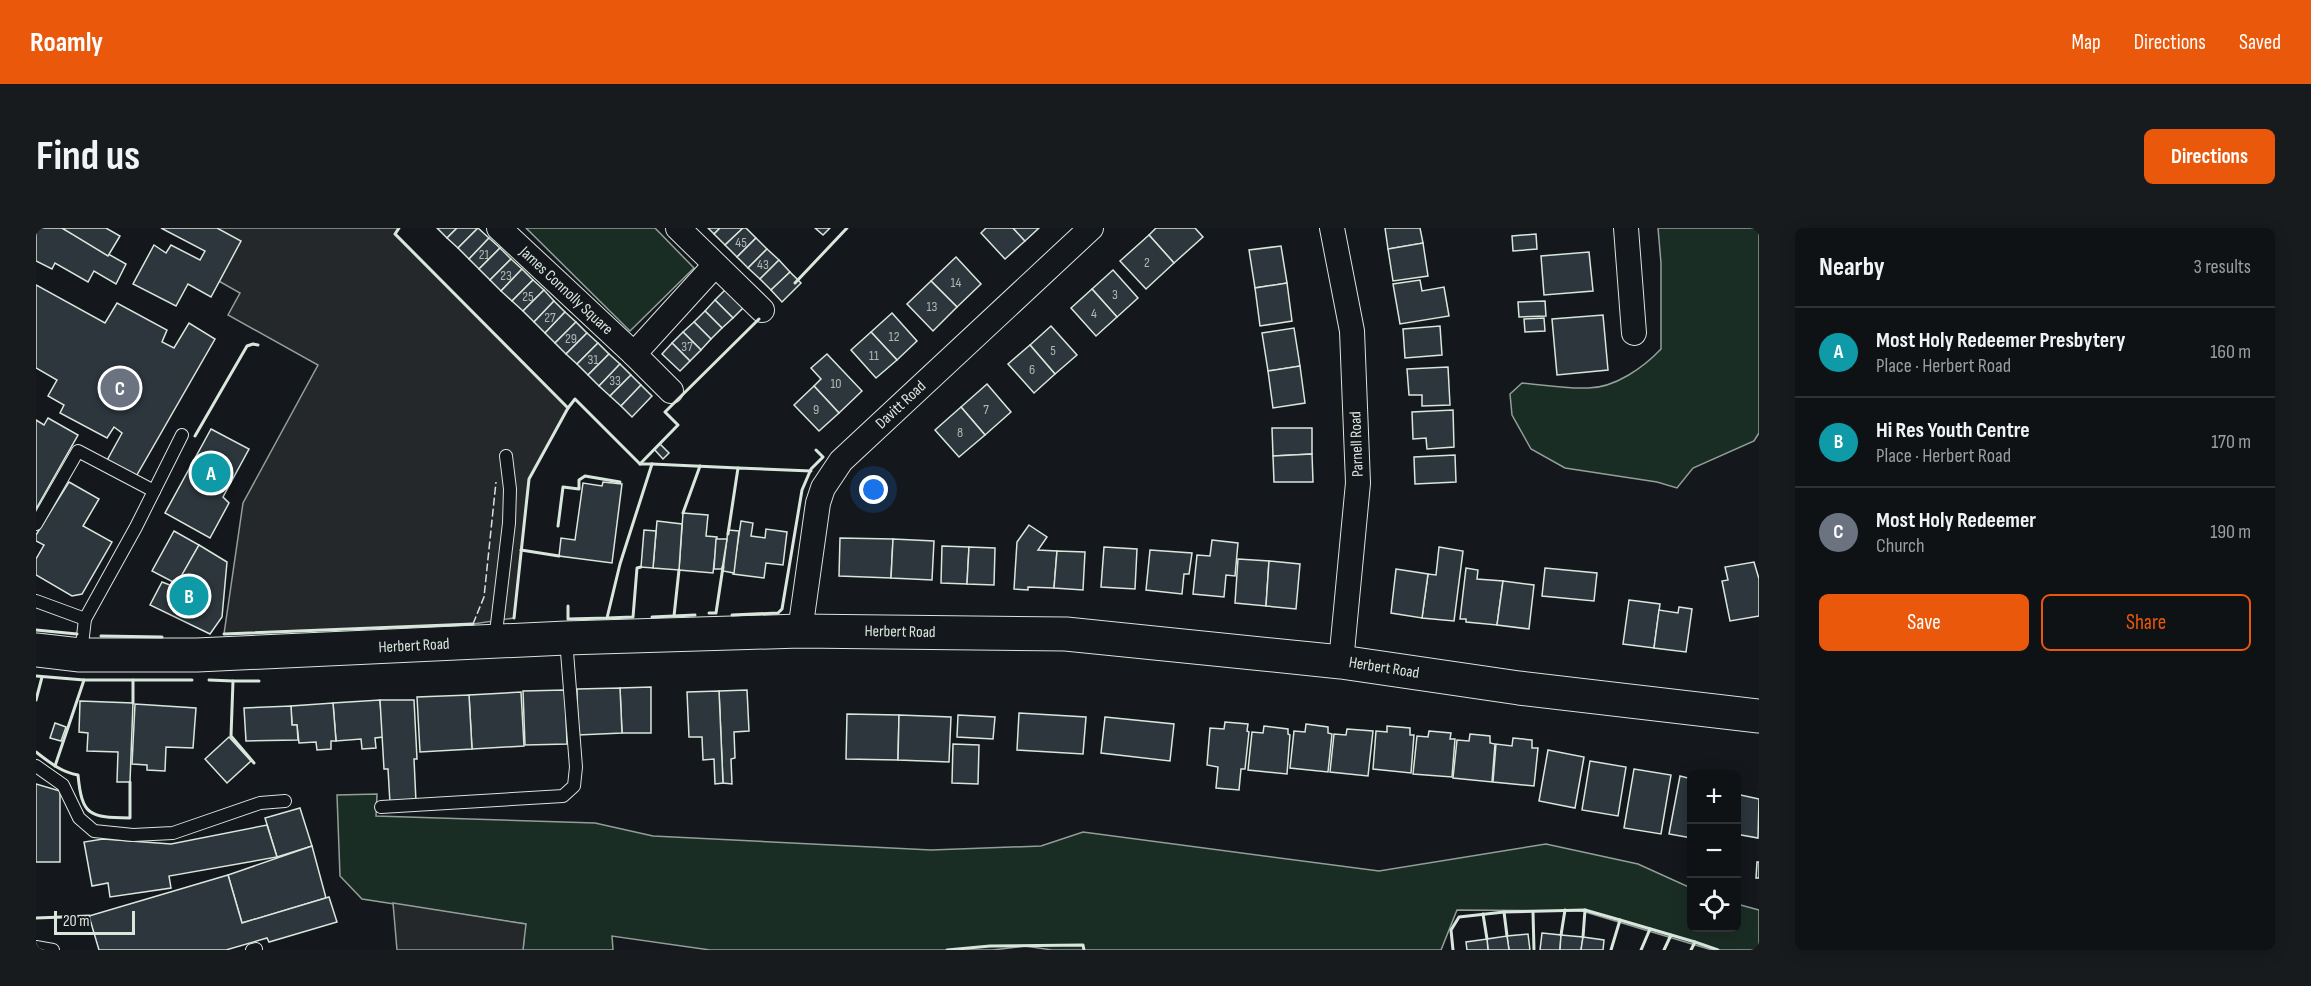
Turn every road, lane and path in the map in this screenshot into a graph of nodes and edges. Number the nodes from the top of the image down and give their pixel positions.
1 (499, 228) edge
2 (678, 228) edge
3 (1091, 228) edge
4 (1332, 228) edge
5 (1626, 228) edge
6 (715, 265) junction
7 (762, 310) dead end
8 (1634, 333) dead end
9 (634, 354) junction
10 (671, 391) dead end
11 (182, 435) dead end
12 (506, 456) dead end
13 (154, 491) junction
14 (36, 524) edge
15 (36, 601) edge
16 (85, 619) junction
17 (800, 631) junction
18 (566, 638) junction
19 (494, 642) junction
20 (36, 650) edge
21 (80, 655) junction
22 (1341, 662) junction
23 (1759, 716) edge
24 (36, 766) edge
25 (285, 801) dead end
26 (381, 807) dead end
27 (36, 946) edge
28 (53, 950) edge

1 - 9 street, James Connolly Square
2 - 6 street
3 - 17 street, Davitt Road
4 - 22 street, Parnell Road
5 - 8 street
6 - 7 street
6 - 9 street
9 - 10 street, James Connolly Square
11 - 13 lane
12 - 19 lane
13 - 14 lane
13 - 16 lane
15 - 16 lane
16 - 21 lane
17 - 18 street, Herbert Road
17 - 22 street, Herbert Road
18 - 19 street, Herbert Road
18 - 26 lane
19 - 21 street, Herbert Road
20 - 21 street, Herbert Road
22 - 23 street, Herbert Road
24 - 25 lane
27 - 28 lane

